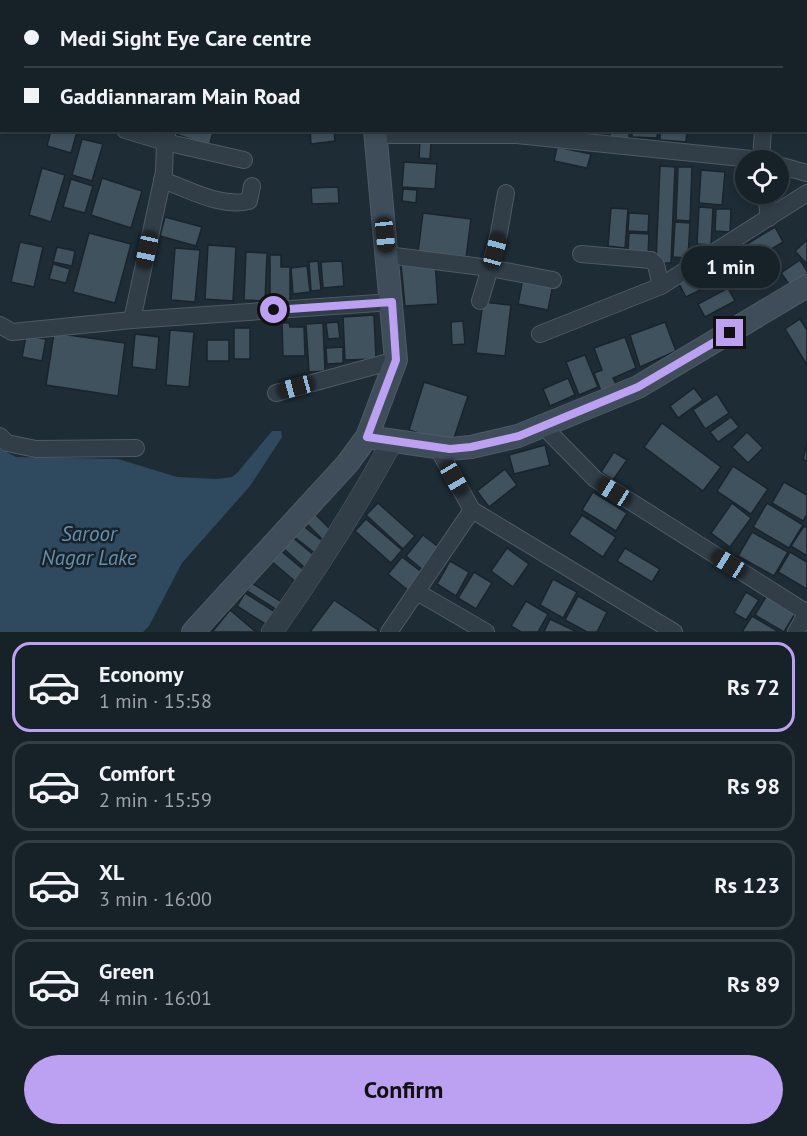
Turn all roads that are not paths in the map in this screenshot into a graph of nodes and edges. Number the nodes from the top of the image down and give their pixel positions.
1 (139, 132) edge
2 (763, 132) edge
3 (375, 133) edge
4 (517, 133) edge
5 (167, 136) edge
6 (762, 150) edge
7 (735, 157) edge
8 (244, 160) dead end
9 (789, 168) edge
10 (807, 173) edge
11 (162, 180) junction
12 (252, 186) dead end
13 (506, 193) dead end
14 (807, 193) edge
15 (767, 204) edge
16 (769, 218) junction
17 (581, 254) dead end
18 (387, 255) junction
19 (490, 268) junction
20 (554, 280) dead end
21 (661, 286) junction
22 (807, 286) edge
23 (480, 301) dead end
24 (392, 302) junction
25 (132, 320) junction
26 (0, 325) edge
27 (540, 334) dead end
28 (396, 360) junction
29 (276, 393) dead end
30 (544, 427) junction
31 (0, 436) edge
32 (367, 437) junction
33 (392, 442) junction
34 (436, 447) junction
35 (136, 448) dead end
36 (472, 510) junction
37 (417, 592) junction
38 (807, 612) edge
39 (484, 631) edge
40 (193, 632) edge
41 (272, 632) edge
42 (389, 632) edge
43 (674, 632) edge
44 (796, 632) edge

1 - 5 street
2 - 6 street
3 - 4 street
3 - 18 main road
4 - 7 street
5 - 8 street
5 - 11 street
9 - 10 street
11 - 12 street
11 - 25 street
13 - 19 street
14 - 16 street
15 - 16 street
16 - 21 street
17 - 21 street
18 - 19 street
18 - 24 main road
19 - 20 street
19 - 23 street
21 - 27 street
22 - 30 main road
24 - 25 street
24 - 28 main road
25 - 26 street
28 - 29 street
28 - 32 main road
30 - 34 main road
30 - 38 street
31 - 35 street
32 - 33 main road
32 - 40 main road
33 - 34 main road
33 - 41 street
34 - 36 street
36 - 37 street
36 - 43 street
37 - 39 street
37 - 42 street
38 - 44 street

